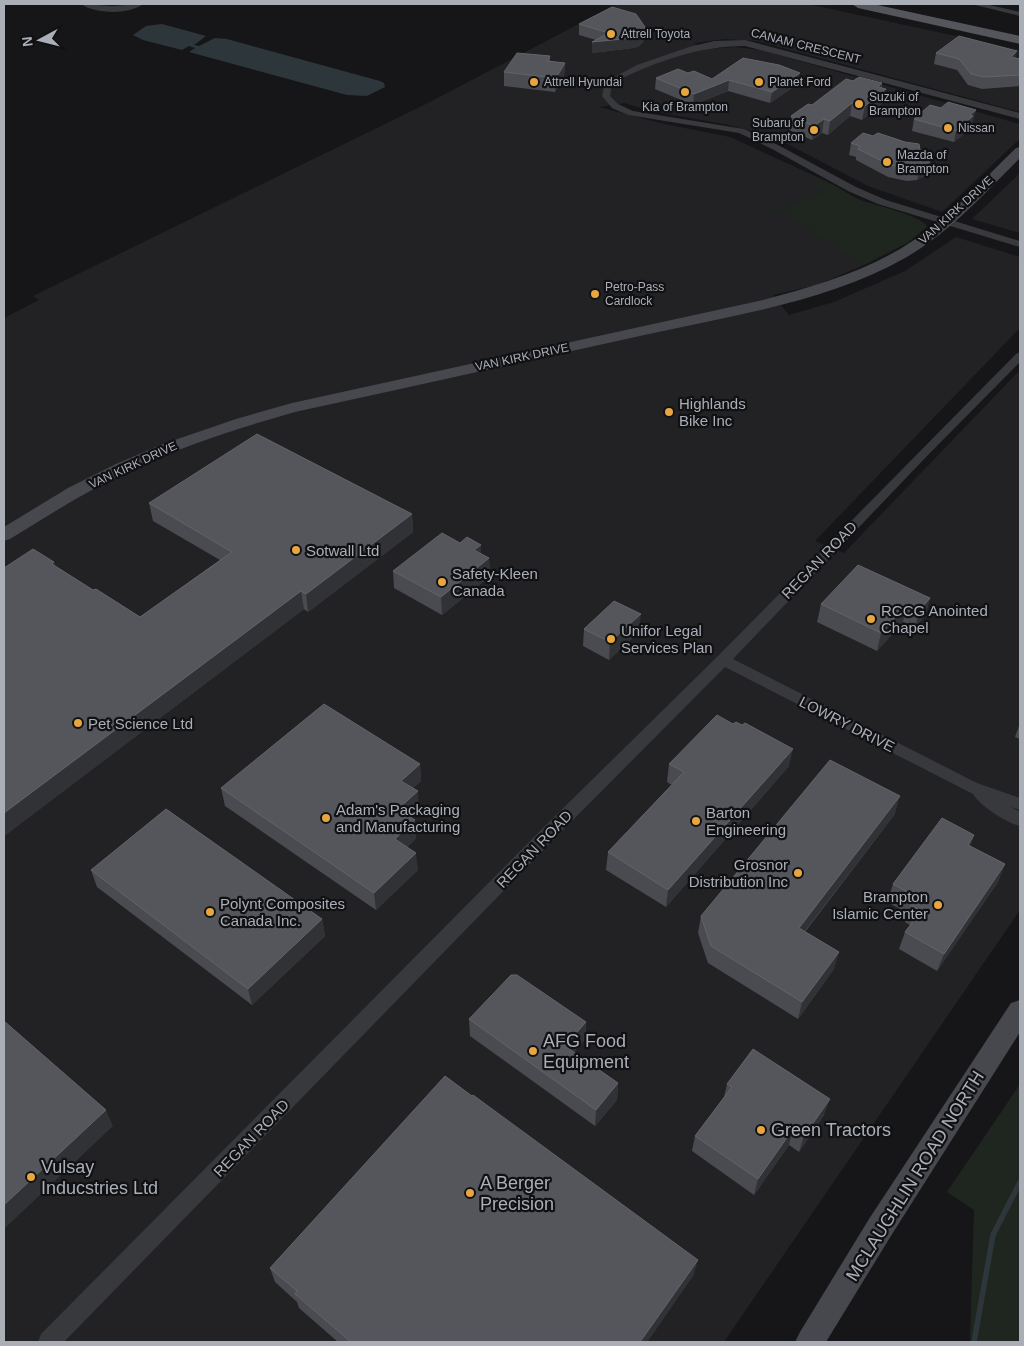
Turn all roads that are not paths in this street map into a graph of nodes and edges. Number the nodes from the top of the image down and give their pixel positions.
1 (85, 4) edge
2 (139, 4) edge
3 (858, 4) edge
4 (893, 4) edge
5 (975, 4) edge
6 (1006, 4) edge
7 (997, 9) junction
8 (1020, 14) edge
9 (1020, 31) edge
10 (1020, 40) edge
11 (1020, 116) edge
12 (1020, 151) edge
13 (946, 221) junction
14 (1020, 244) edge
15 (1020, 356) edge
16 (4, 535) edge
17 (723, 660) junction
18 (971, 787) junction
19 (1020, 804) edge
20 (1020, 820) edge
21 (1020, 1010) edge
22 (49, 1342) edge
23 (810, 1342) edge

1 - 2 street
3 - 10 main road
4 - 9 main road
5 - 7 street
6 - 7 street
7 - 8 street
11 - 13 street, CANAM CRESCENT
12 - 13 street, VAN KIRK DRIVE
13 - 14 street
13 - 16 street, VAN KIRK DRIVE
15 - 17 street, REGAN ROAD
17 - 18 street, LOWRY DRIVE
17 - 22 street, REGAN ROAD
18 - 19 street, LOWRY DRIVE
18 - 20 street, LOWRY DRIVE
21 - 23 street, MCLAUGHLIN ROAD NORTH

